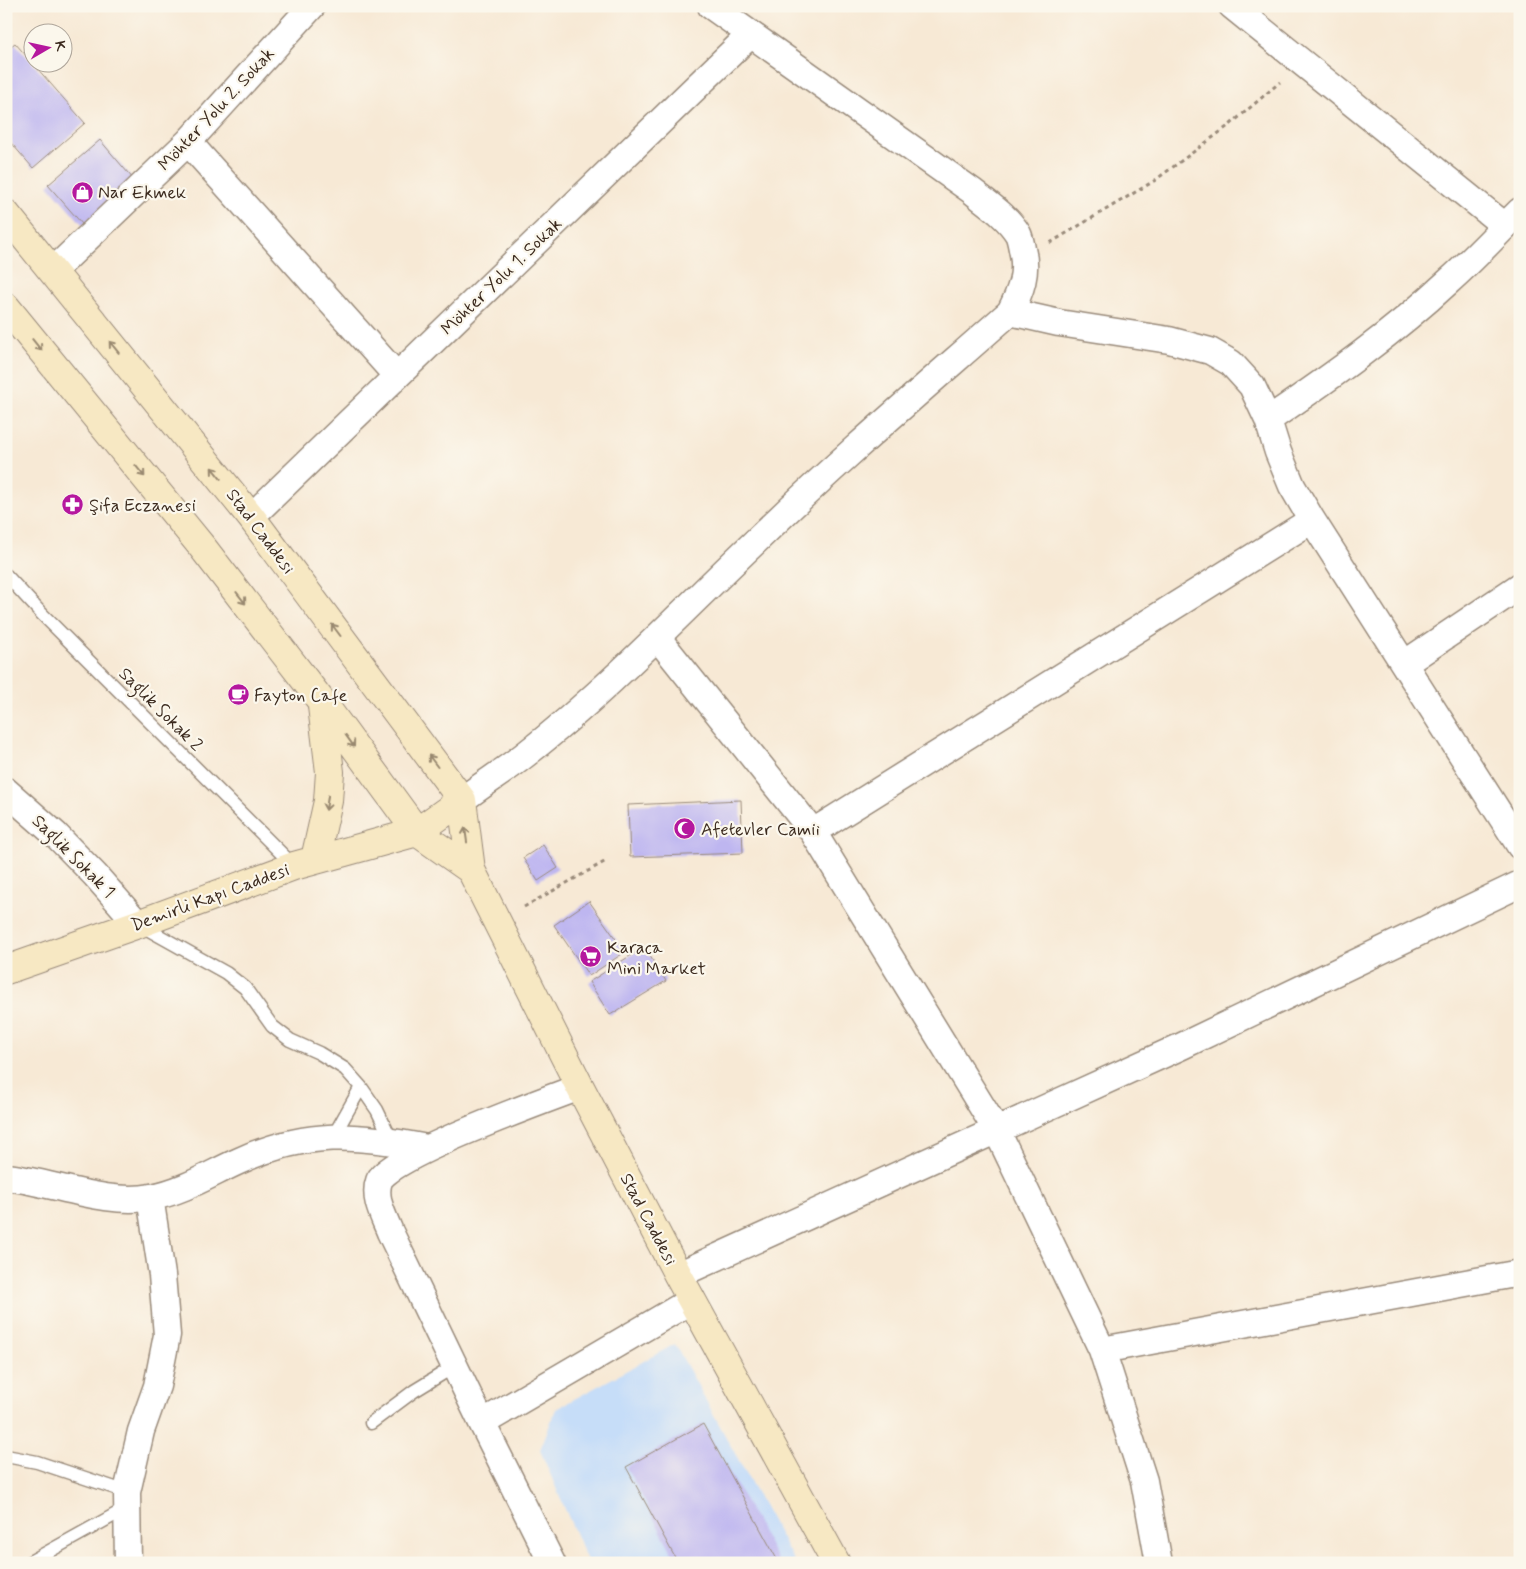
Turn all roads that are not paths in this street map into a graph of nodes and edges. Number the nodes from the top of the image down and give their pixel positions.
1 (312, 6) edge
2 (711, 6) edge
3 (1232, 6) edge
4 (750, 35) junction
5 (188, 142) junction
6 (6, 214) edge
7 (1512, 219) edge
8 (53, 271) junction
9 (6, 307) edge
10 (1010, 312) junction
11 (397, 376) junction
12 (1268, 420) junction
13 (251, 517) junction
14 (1312, 520) junction
15 (6, 575) edge
16 (1520, 586) edge
17 (657, 636) junction
18 (1404, 664) junction
19 (322, 702) junction
20 (6, 791) edge
21 (462, 800) junction
22 (417, 832) junction
23 (813, 832) junction
24 (1520, 846) edge
25 (304, 863) junction
26 (471, 870) junction
27 (1520, 884) edge
28 (138, 924) junction
29 (6, 970) edge
30 (361, 1087) junction
31 (580, 1087) junction
32 (997, 1131) junction
33 (333, 1137) junction
34 (392, 1141) junction
35 (427, 1148) junction
36 (6, 1177) edge
37 (150, 1197) junction
38 (1520, 1273) edge
39 (678, 1275) junction
40 (692, 1300) junction
41 (1102, 1350) junction
42 (455, 1366) junction
43 (371, 1422) dead end
44 (482, 1422) junction
45 (6, 1456) edge
46 (127, 1500) junction
47 (28, 1563) edge
48 (128, 1563) edge
49 (552, 1563) edge
50 (836, 1563) edge
51 (1159, 1563) edge

1 - 5 street, Möhter Yolu 2. Sokak
2 - 4 street
3 - 7 street
4 - 10 street
4 - 11 street, Möhter Yolu 1. Sokak
5 - 8 street, Möhter Yolu 2. Sokak
5 - 11 street
6 - 8 street, Stad Caddesi
7 - 12 street
13 -> 8 street, Stad Caddesi
9 -> 19 street, Stad Caddesi
10 - 12 street
10 - 17 street
11 - 13 street, Möhter Yolu 1. Sokak
12 - 14 street
21 -> 13 street, Stad Caddesi
14 - 18 street
14 - 23 street
15 - 25 lane, Saglik Sokak 2
16 - 18 street
17 - 21 street
17 - 23 street
18 - 24 street
19 -> 22 street, Stad Caddesi
19 -> 25 street
20 - 28 street, Saglik Sokak 1
21 - 22 street
26 -> 21 street, Stad Caddesi
22 - 25 street, Demirli Kapı Caddesi
22 - 26 street, Stad Caddesi
23 - 32 street
25 - 28 street, Demirli Kapı Caddesi
26 - 31 street, Stad Caddesi
27 - 32 street
28 - 29 street, Demirli Kapı Caddesi
28 - 30 lane
30 - 33 lane
30 - 34 lane
31 - 35 street
31 - 39 street, Stad Caddesi
32 - 39 street
32 - 41 street
33 - 34 street
33 - 37 street
34 - 35 street
35 - 42 street
36 - 37 street
37 - 46 street
38 - 41 street
39 - 40 street, Stad Caddesi
40 - 44 street
40 - 50 street, Stad Caddesi
41 - 51 street
42 - 43 lane
42 - 44 street
44 - 49 street
45 - 46 lane
46 - 47 lane
46 - 48 street

